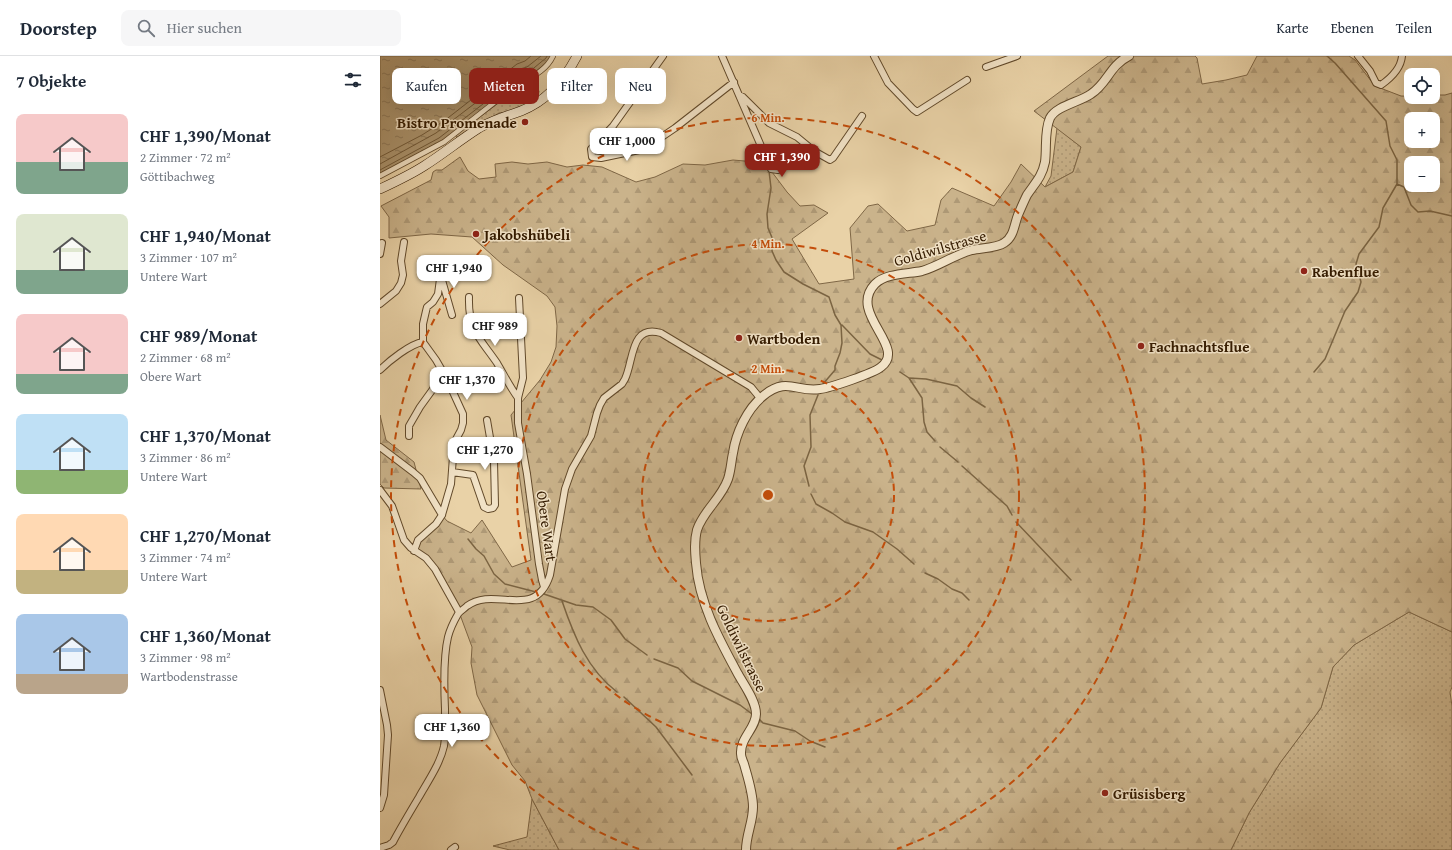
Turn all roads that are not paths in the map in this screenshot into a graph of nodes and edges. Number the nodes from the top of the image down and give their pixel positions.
1 (553, 56) edge
2 (577, 56) edge
3 (663, 56) edge
4 (722, 56) edge
5 (725, 56) edge
6 (874, 56) edge
7 (1016, 56) edge
8 (1129, 56) edge
9 (1358, 56) edge
10 (1402, 56) edge
11 (986, 67) dead end
12 (967, 80) dead end
13 (734, 82) junction
14 (739, 95) junction
15 (862, 116) dead end
16 (764, 118) junction
17 (752, 125) junction
18 (786, 163) dead end
19 (380, 176) edge
20 (380, 189) edge
21 (404, 242) dead end
22 (382, 243) dead end
23 (380, 254) edge
24 (469, 297) dead end
25 (519, 298) dead end
26 (380, 304) edge
27 (452, 315) dead end
28 (423, 342) junction
29 (380, 370) edge
30 (447, 379) junction
31 (518, 398) junction
32 (760, 398) junction
33 (487, 420) dead end
34 (409, 436) dead end
35 (380, 447) edge
36 (452, 472) junction
37 (380, 490) edge
38 (442, 515) junction
39 (414, 550) junction
40 (544, 587) junction
41 (459, 612) junction
42 (380, 690) edge
43 (380, 808) edge
44 (380, 848) edge
45 (746, 850) edge

1 - 19 street
2 - 20 main road
3 - 13 street
4 - 13 street
5 - 13 street
6 - 12 street
7 - 11 street
8 - 32 street, Goldiwilstrasse
9 - 10 street
13 - 14 street
14 - 16 street
14 - 17 street
15 - 16 street
16 - 17 street
17 - 18 street
21 - 26 street
22 - 23 street
24 - 31 street
25 - 31 street, Obere Wart
27 - 28 street
28 - 29 street
28 - 30 street
30 - 34 street
30 - 36 street
31 - 40 street, Obere Wart
32 - 40 street
32 - 45 street, Goldiwilstrasse
33 - 36 street
35 - 38 street
36 - 38 street
37 - 39 street
38 - 39 street
39 - 41 street
40 - 41 street
41 - 44 street
42 - 43 street

